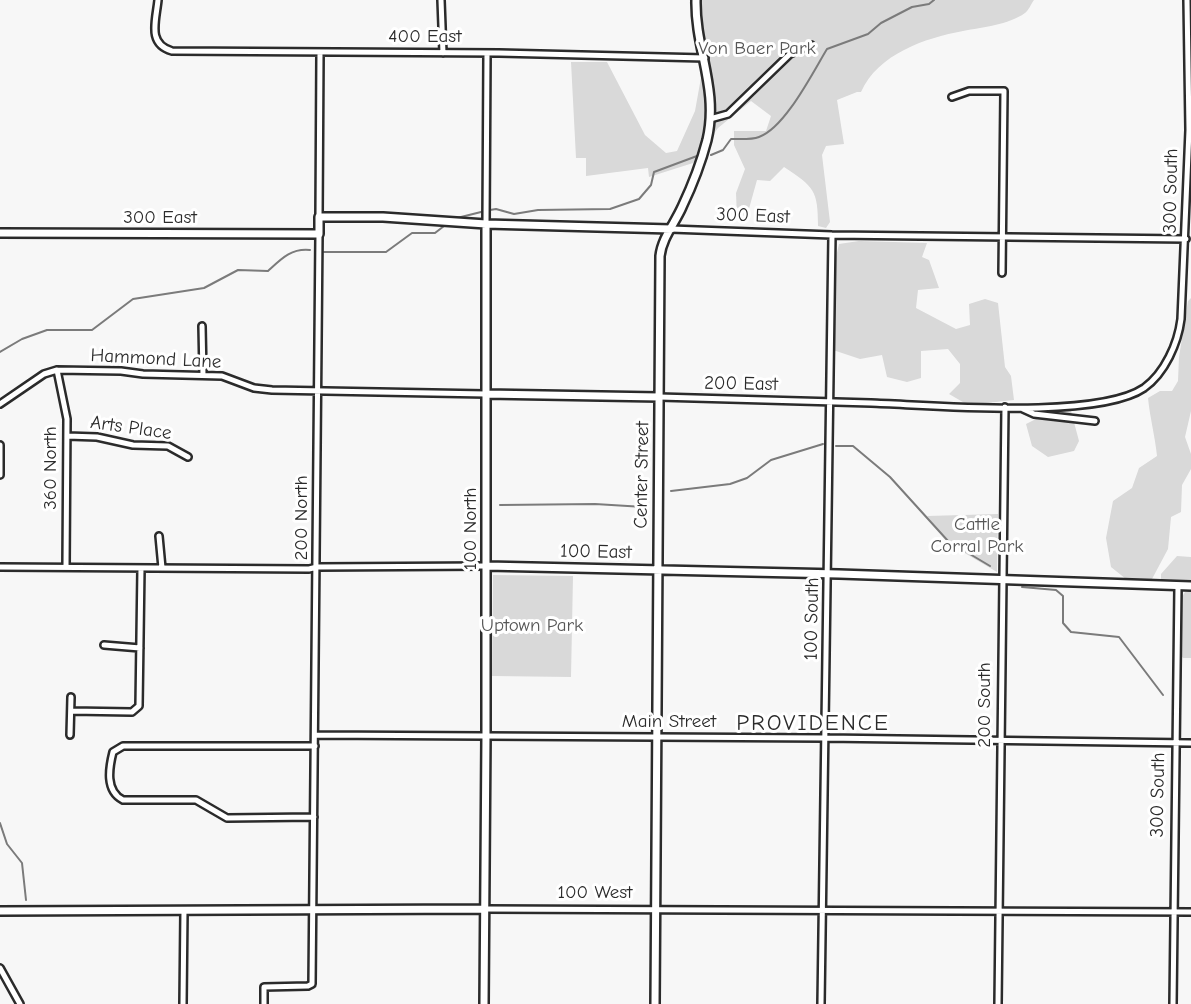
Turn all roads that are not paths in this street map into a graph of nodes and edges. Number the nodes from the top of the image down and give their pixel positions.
1 (158, 0) edge
2 (441, 0) edge
3 (696, 0) edge
4 (1187, 0) edge
5 (1189, 26) edge
6 (811, 45) dead end
7 (320, 53) junction
8 (443, 53) junction
9 (487, 53) junction
10 (705, 58) junction
11 (952, 97) dead end
12 (710, 120) junction
13 (1190, 130) edge
14 (1189, 185) edge
15 (319, 217) junction
16 (486, 224) junction
17 (651, 229) junction
18 (671, 229) junction
19 (0, 233) edge
20 (319, 234) junction
21 (832, 235) junction
22 (1002, 237) junction
23 (1186, 239) junction
24 (661, 247) junction
25 (1002, 273) dead end
26 (202, 326) dead end
27 (57, 370) junction
28 (202, 375) junction
29 (1155, 377) joint
30 (318, 390) junction
31 (486, 394) junction
32 (659, 397) junction
33 (830, 402) junction
34 (0, 404) edge
35 (1004, 407) junction
36 (1020, 407) junction
37 (1095, 421) dead end
38 (67, 436) junction
39 (0, 445) edge
40 (188, 457) dead end
41 (0, 475) edge
42 (159, 536) dead end
43 (487, 566) junction
44 (0, 567) edge
45 (66, 567) junction
46 (317, 567) junction
47 (141, 568) junction
48 (162, 568) junction
49 (657, 569) junction
50 (828, 573) junction
51 (1002, 578) junction
52 (1178, 586) junction
53 (1191, 586) edge
54 (104, 645) dead end
55 (140, 648) junction
56 (71, 697) dead end
57 (71, 712) junction
58 (70, 735) dead end
59 (315, 735) junction
60 (486, 735) junction
61 (657, 738) junction
62 (825, 738) junction
63 (1001, 742) junction
64 (1174, 743) junction
65 (1191, 743) edge
66 (315, 746) junction
67 (314, 817) junction
68 (313, 909) junction
69 (485, 909) junction
70 (655, 909) junction
71 (821, 909) junction
72 (184, 910) junction
73 (0, 911) edge
74 (999, 911) junction
75 (1173, 912) junction
76 (1191, 912) edge
77 (0, 968) edge
78 (20, 1004) edge
79 (183, 1004) edge
80 (264, 1004) edge
81 (484, 1004) edge
82 (655, 1004) edge
83 (821, 1004) edge
84 (998, 1004) edge
85 (1173, 1004) edge

1 - 7 street, 400 East
2 - 8 street
3 - 10 street, Center Street
4 - 5 street, 300 South
5 - 13 street, 300 South
6 - 12 street
7 - 8 street, 400 East
7 - 15 street, 200 North
8 - 9 street, 400 East
9 - 10 street, 400 East
9 - 16 street, 100 North
10 - 12 street, Center Street
11 - 22 street
12 - 18 street, Center Street
13 - 14 street, 300 South
14 - 23 street, 300 South
15 - 16 street, 300 East
15 - 20 street, 200 North
16 - 17 street, 300 East
16 - 31 street, 100 North
17 - 18 street, 300 East
17 - 24 street
18 - 21 street, 300 East
18 - 24 street, Center Street
19 - 20 street, 300 East
20 - 30 street, 200 North
21 - 22 street, 300 East
21 - 33 street, 100 South
22 - 23 street, 300 East
22 - 25 street
23 - 29 street, 300 South
24 - 32 street, Center Street
26 - 28 street
27 - 28 street, Hammond Lane
27 - 34 street, Hammond Lane
27 - 38 street, 360 North
28 - 30 street, Hammond Lane
29 - 36 street, 200 East
30 - 31 street, 200 East
30 - 46 street, 200 North
31 - 32 street, 200 East
31 - 43 street, 100 North
32 - 33 street, 200 East
32 - 49 street, Center Street
33 - 35 street, 200 East
33 - 50 street, 100 South
35 - 36 street, 200 East
35 - 51 street, 200 South
36 - 37 street
38 - 40 street, Arts Place
38 - 45 street, 360 North
39 - 41 street
42 - 48 street
43 - 46 street, 100 East
43 - 49 street, 100 East
43 - 60 street, 100 North
44 - 45 street, 100 East
45 - 47 street, 100 East
46 - 48 street, 100 East
46 - 59 street, 200 North
47 - 48 street, 100 East
47 - 55 street
49 - 50 street, 100 East
49 - 61 street, Center Street
50 - 51 street, 100 East
50 - 62 street, 100 South
51 - 52 street, 100 East
51 - 63 street, 200 South
52 - 53 street, 100 East
52 - 64 street, 300 South
54 - 55 street
55 - 57 street
56 - 57 street
57 - 58 street
59 - 60 street, Main Street
59 - 66 street, 200 North
60 - 61 street, Main Street
60 - 69 street, 100 North
61 - 62 street, Main Street
61 - 70 street, Center Street
62 - 63 street, Main Street
62 - 71 street, 100 South
63 - 64 street, Main Street
63 - 74 street, 200 South
64 - 65 street, Main Street
64 - 75 street, 300 South
66 - 67 street, 200 North
66 - 67 street
67 - 68 street, 200 North
68 - 69 street, 100 West
68 - 72 street, 100 West
68 - 80 street, 200 North
69 - 70 street, 100 West
69 - 81 street, 100 North
70 - 71 street, 100 West
70 - 82 street, Center Street
71 - 74 street, 100 West
71 - 83 street, 100 South
72 - 73 street, 100 West
72 - 79 street
74 - 75 street, 100 West
74 - 84 street, 200 South
75 - 76 street, 100 West
75 - 85 street, 300 South
77 - 78 street

